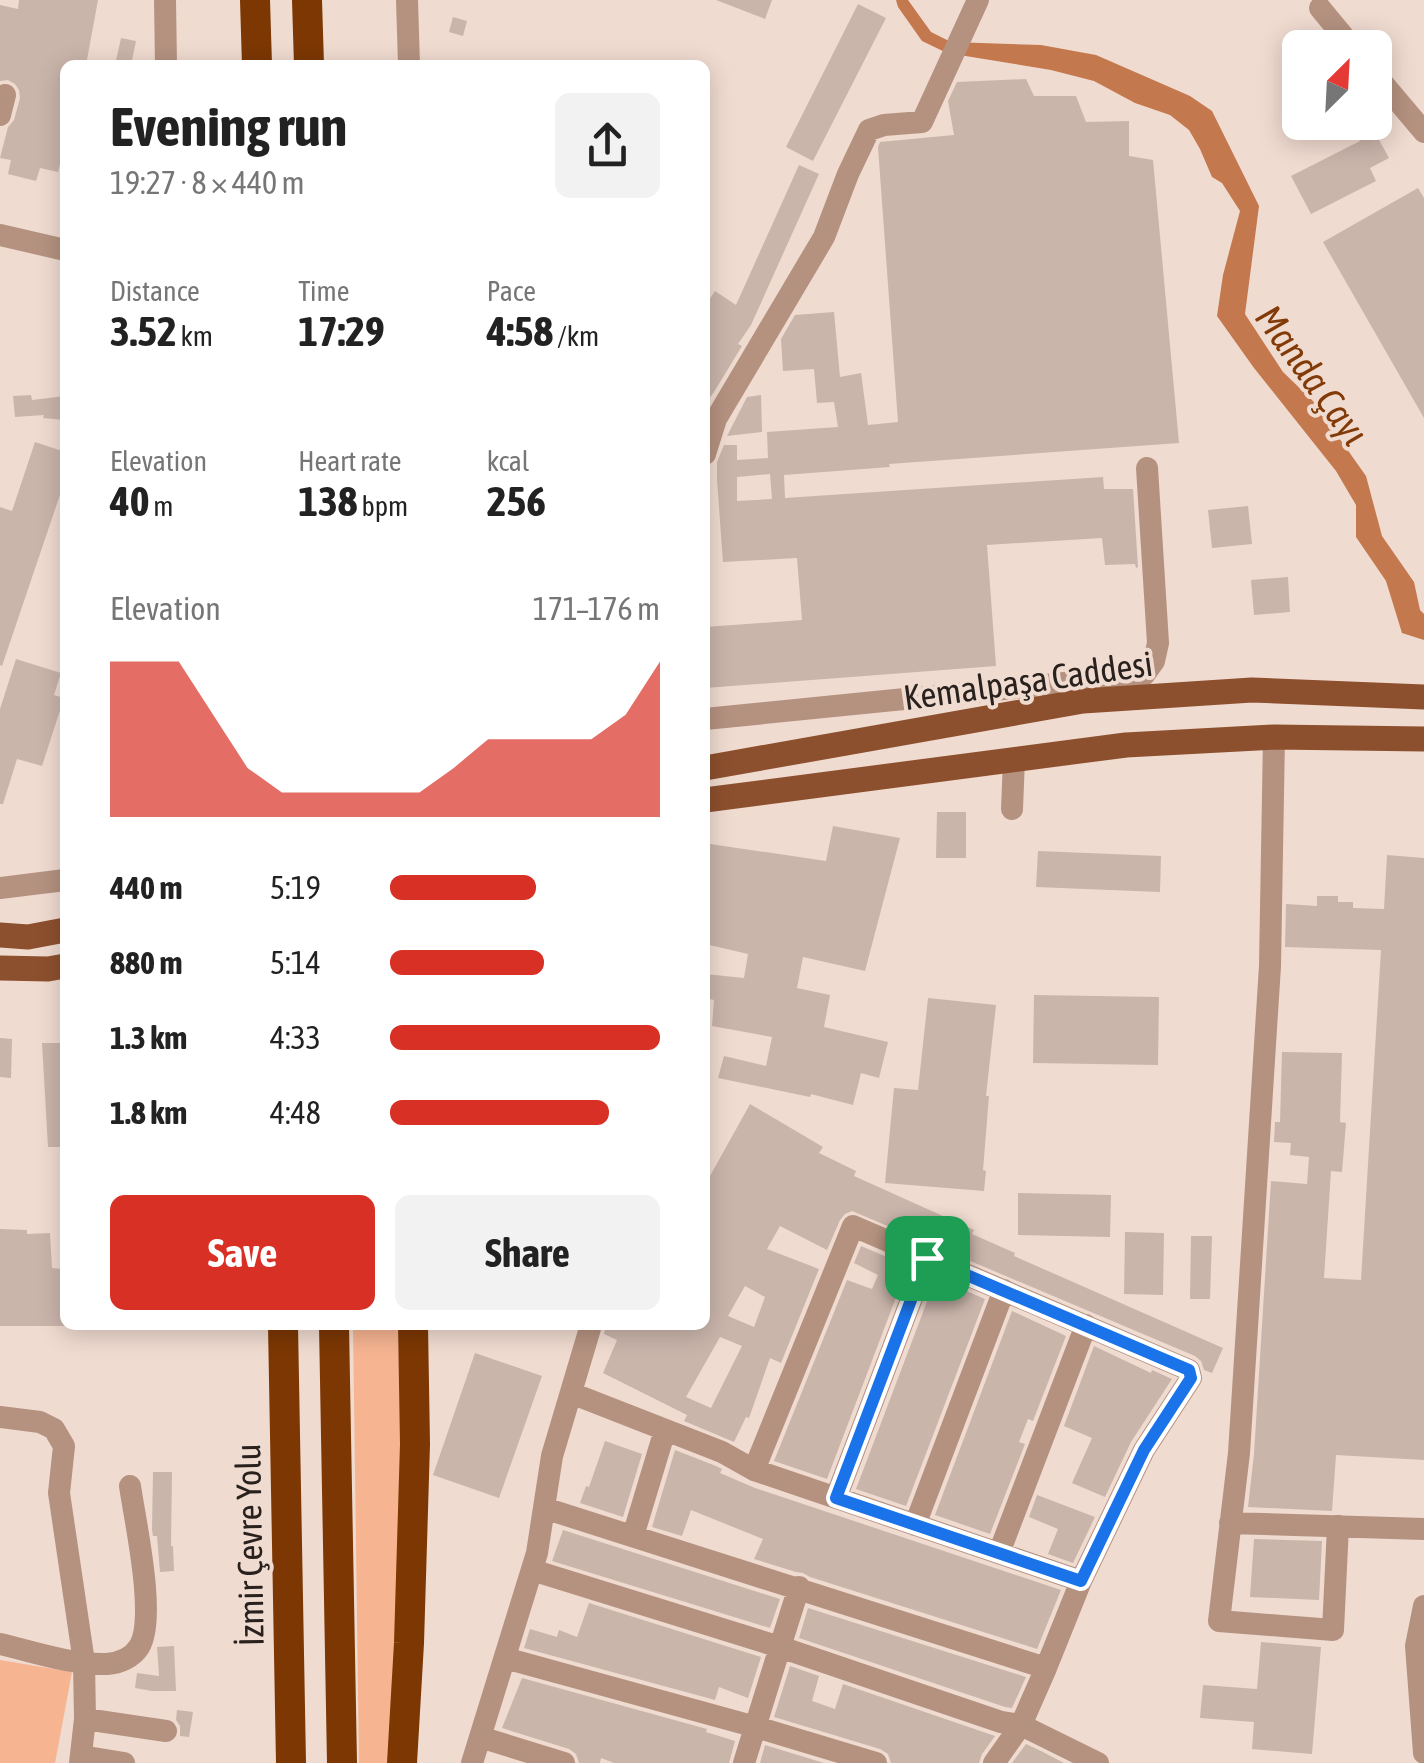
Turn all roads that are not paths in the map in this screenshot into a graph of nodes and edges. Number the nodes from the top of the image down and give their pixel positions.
1 (165, 0) edge
2 (255, 0) edge
3 (307, 0) edge
4 (407, 0) edge
5 (978, 0) edge
6 (1320, 8) dead end
7 (1338, 30) edge
8 (166, 60) edge
9 (256, 60) edge
10 (309, 60) edge
11 (409, 60) edge
12 (1392, 94) edge
13 (1424, 132) edge
14 (0, 235) edge
15 (60, 249) edge
16 (710, 436) edge
17 (1147, 468) dead end
18 (1424, 697) edge
19 (710, 718) edge
20 (1274, 737) junction
21 (1424, 739) edge
22 (1014, 759) junction
23 (710, 767) edge
24 (710, 799) edge
25 (1012, 809) dead end
26 (60, 881) edge
27 (0, 888) edge
28 (60, 931) edge
29 (0, 935) edge
30 (60, 967) edge
31 (0, 968) edge
32 (927, 1258) junction
33 (1004, 1290) junction
34 (1086, 1325) junction
35 (282, 1330) edge
36 (334, 1330) edge
37 (413, 1330) edge
38 (586, 1330) edge
39 (570, 1393) junction
40 (0, 1417) edge
41 (664, 1430) junction
42 (754, 1470) junction
43 (130, 1486) dead end
44 (836, 1498) junction
45 (544, 1508) junction
46 (1230, 1523) junction
47 (915, 1525) junction
48 (1338, 1526) junction
49 (1424, 1529) edge
50 (633, 1536) junction
51 (999, 1553) junction
52 (532, 1570) junction
53 (1081, 1581) junction
54 (798, 1588) junction
55 (1424, 1606) edge
56 (0, 1644) edge
57 (780, 1647) junction
58 (505, 1658) junction
59 (84, 1662) junction
60 (1046, 1668) junction
61 (85, 1718) junction
62 (1020, 1724) junction
63 (756, 1726) junction
64 (166, 1731) dead end
65 (480, 1738) junction
66 (1424, 1753) edge
67 (80, 1760) edge
68 (124, 1763) edge
69 (291, 1763) edge
70 (342, 1763) edge
71 (402, 1763) edge
72 (472, 1763) edge
73 (564, 1763) edge
74 (744, 1763) edge
75 (876, 1763) edge
76 (994, 1763) edge
77 (1098, 1763) edge

1 - 8 street
2 - 9 highway
3 - 10 highway
4 - 11 street
5 - 16 street
6 - 7 street
12 - 13 street
14 - 15 street
17 - 19 street
18 - 23 main road, Kemalpaşa Caddesi
20 - 21 main road
20 - 22 main road
20 - 46 street
22 - 24 main road
22 - 25 street
26 - 27 street
28 - 29 main road
30 - 31 main road
32 - 33 street
32 - 42 street
32 - 44 street
33 - 34 street
33 - 47 street
34 - 51 street
34 - 53 street
35 - 69 highway, İzmir Çevre Yolu
36 - 70 highway
37 - 71 highway
38 - 39 street
39 - 41 street
39 - 45 street
40 - 59 street
41 - 42 street
41 - 50 street
42 - 44 street
43 - 59 street
44 - 47 street
45 - 50 street
45 - 52 street
46 - 48 street
46 - 48 street
47 - 51 street
48 - 49 street
50 - 54 street
51 - 53 street
52 - 57 street
52 - 58 street
53 - 60 street
54 - 57 street
54 - 60 street
55 - 66 street
56 - 59 street
57 - 62 street
57 - 63 street
58 - 63 street
58 - 65 street
59 - 61 street
60 - 62 street
61 - 64 street
61 - 67 street
62 - 76 street
62 - 77 street
63 - 74 street
63 - 75 street
65 - 72 street
65 - 73 street
67 - 68 street

